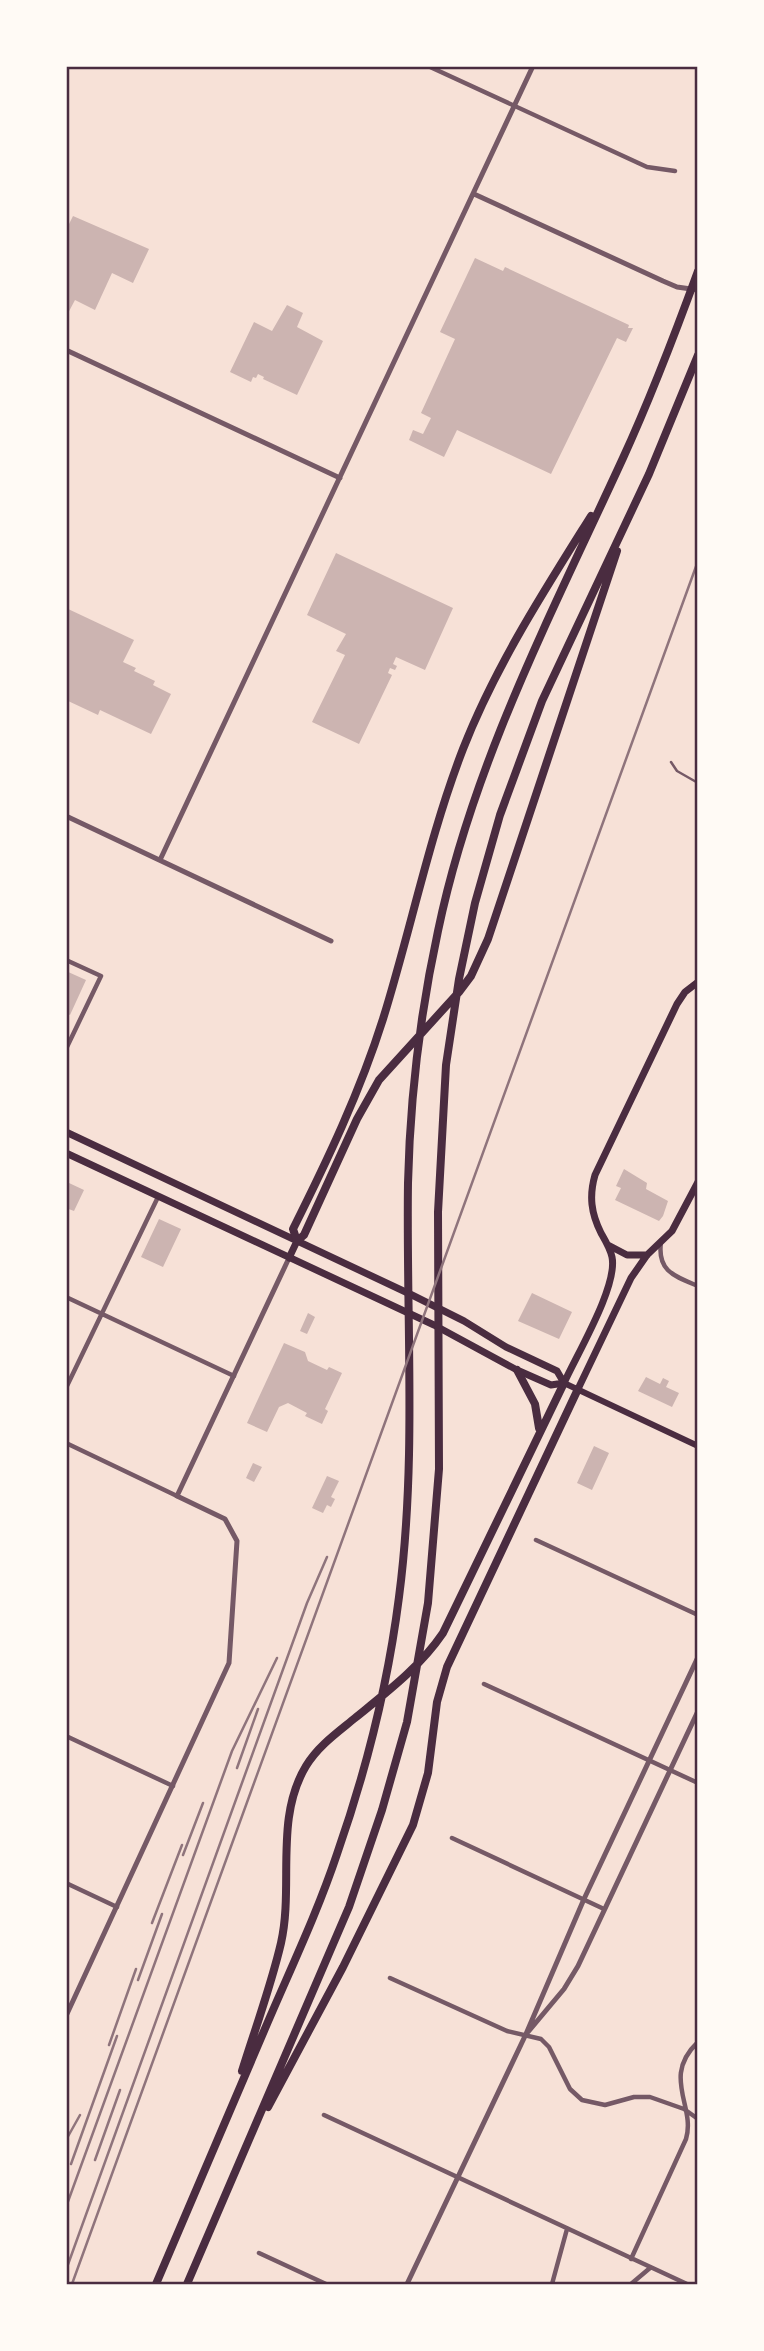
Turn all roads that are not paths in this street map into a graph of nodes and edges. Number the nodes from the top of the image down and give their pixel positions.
1 (428, 66) edge
2 (533, 66) edge
3 (515, 106) junction
4 (675, 171) dead end
5 (474, 194) junction
6 (698, 271) edge
7 (698, 290) edge
8 (66, 350) edge
9 (698, 355) edge
10 (340, 478) junction
11 (609, 487) junction
12 (627, 519) junction
13 (671, 762) dead end
14 (698, 783) edge
15 (66, 816) edge
16 (160, 860) junction
17 (331, 941) dead end
18 (66, 960) edge
19 (698, 982) edge
20 (66, 1049) edge
21 (66, 1132) edge
22 (66, 1153) edge
23 (698, 1182) edge
24 (158, 1196) junction
25 (297, 1241) junction
26 (661, 1242) junction
27 (608, 1245) junction
28 (647, 1255) junction
29 (289, 1258) junction
30 (698, 1286) edge
31 (66, 1297) edge
32 (102, 1314) junction
33 (517, 1370) junction
34 (234, 1376) junction
35 (564, 1383) junction
36 (66, 1388) edge
37 (578, 1389) junction
38 (539, 1431) junction
39 (66, 1443) edge
40 (698, 1446) edge
41 (177, 1496) junction
42 (536, 1540) dead end
43 (698, 1615) edge
44 (698, 1657) edge
45 (484, 1684) dead end
46 (698, 1711) edge
47 (66, 1736) edge
48 (649, 1761) junction
49 (670, 1770) junction
50 (698, 1783) edge
51 (174, 1787) junction
52 (452, 1838) dead end
53 (66, 1883) edge
54 (584, 1899) junction
55 (118, 1907) junction
56 (604, 1909) junction
57 (390, 1978) dead end
58 (66, 2016) edge
59 (526, 2034) junction
60 (698, 2042) edge
61 (684, 2109) junction
62 (228, 2114) junction
63 (324, 2115) dead end
64 (698, 2119) edge
65 (244, 2152) junction
66 (457, 2178) junction
67 (567, 2229) junction
68 (259, 2253) dead end
69 (631, 2259) junction
70 (650, 2268) junction
71 (156, 2284) edge
72 (187, 2284) edge
73 (326, 2284) edge
74 (407, 2284) edge
75 (552, 2284) edge
76 (631, 2284) edge
77 (687, 2284) edge

1 - 3 street
2 - 3 street
3 - 4 street
3 - 5 street
5 - 7 street
5 - 10 street
6 - 11 highway
8 - 10 street
9 - 12 highway
10 - 16 street
11 - 25 highway
11 - 62 highway
12 - 25 highway
12 - 65 highway
13 - 14 lane
15 - 16 street
16 - 17 street
18 - 20 street
19 - 27 main road
21 - 25 main road
22 - 24 main road
23 - 26 main road
24 - 29 main road
24 - 32 street
25 - 29 main road
25 - 35 main road
26 - 28 main road
26 - 30 street
27 - 28 main road
27 - 35 main road
28 - 37 main road
29 - 33 main road
29 - 34 street
31 - 32 street
32 - 34 street
32 - 36 street
33 - 35 main road
33 - 38 highway
34 - 41 street
35 - 37 main road
35 - 38 highway
37 - 40 main road
37 - 65 highway
38 - 62 highway
39 - 41 street
41 - 51 street
42 - 43 street
44 - 48 street
45 - 48 street
46 - 49 street
47 - 51 street
48 - 49 street
48 - 54 street
49 - 50 street
49 - 56 street
51 - 55 street
52 - 54 street
53 - 55 street
54 - 56 street
54 - 59 street
55 - 58 street
56 - 59 street
57 - 59 street
59 - 61 street
59 - 66 street
60 - 61 street
61 - 64 street
61 - 69 street
62 - 71 highway
63 - 66 street
65 - 72 highway
66 - 67 street
66 - 74 street
67 - 69 street
67 - 75 street
68 - 73 street
69 - 70 street
70 - 76 street
70 - 77 street

